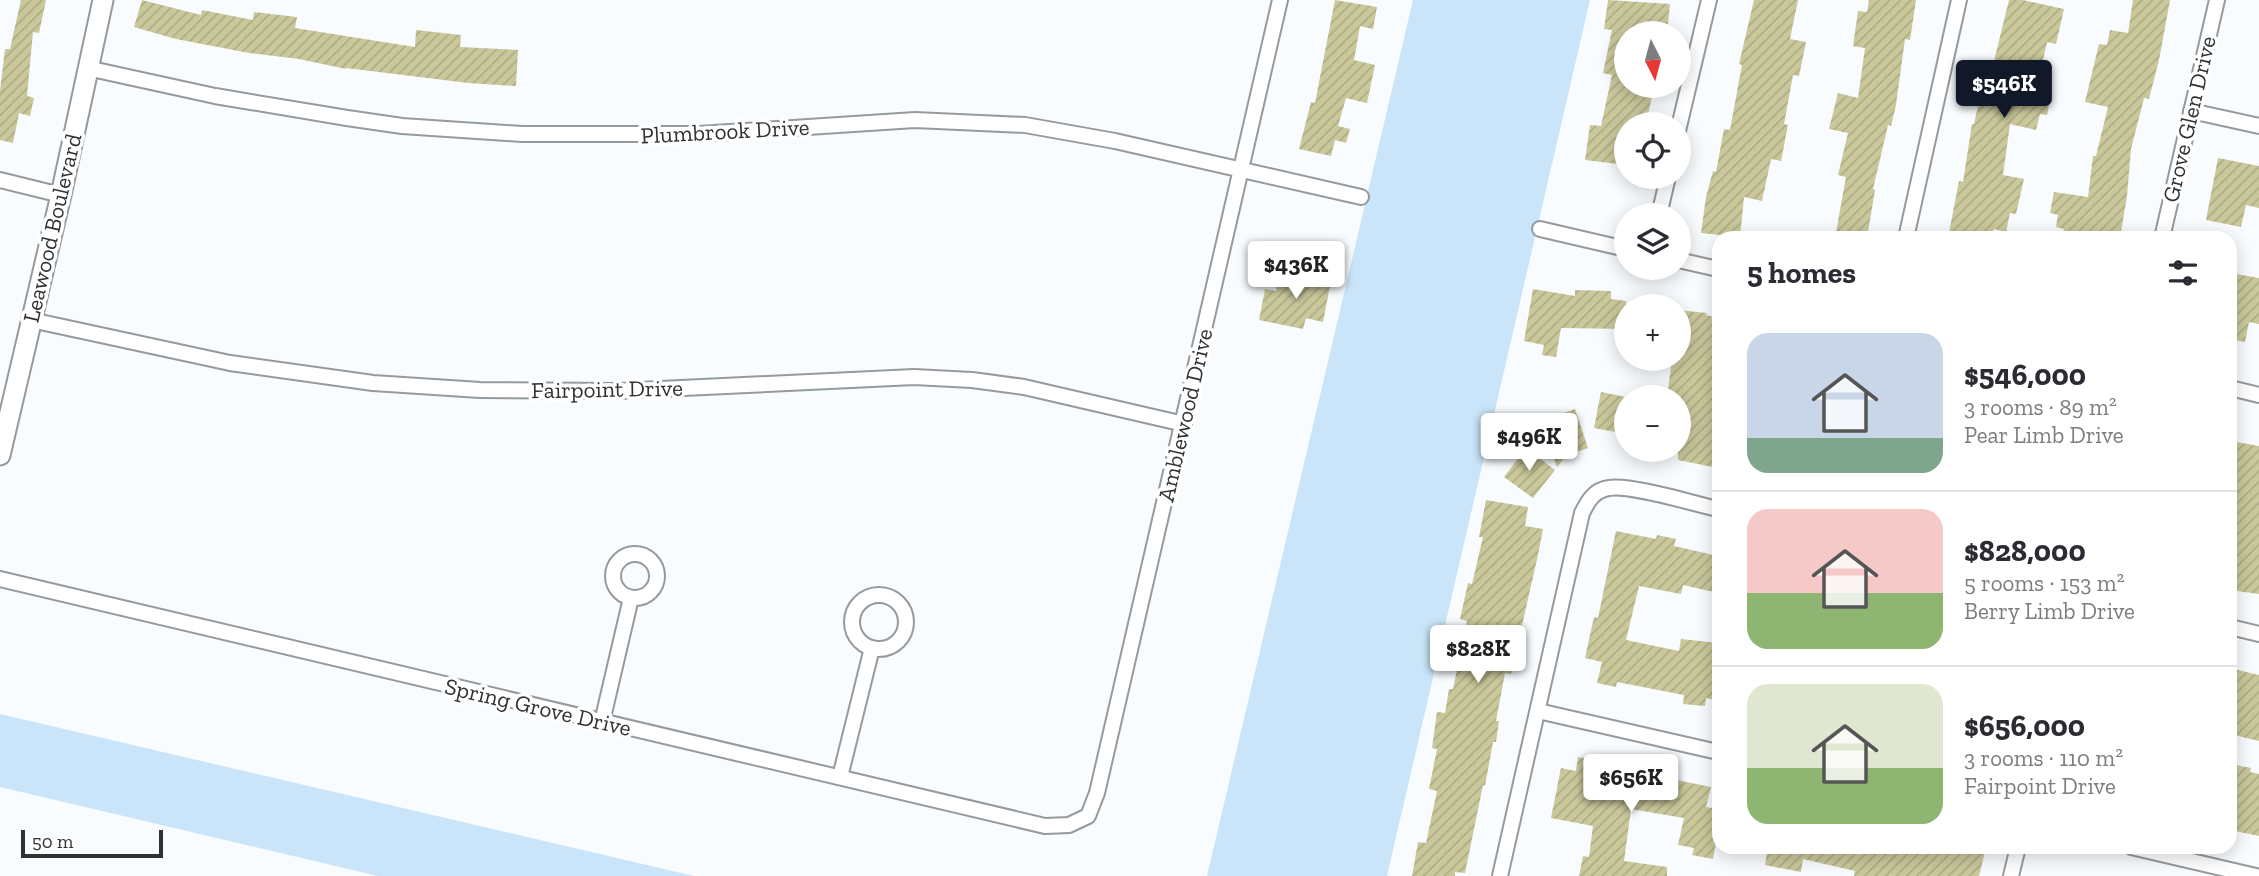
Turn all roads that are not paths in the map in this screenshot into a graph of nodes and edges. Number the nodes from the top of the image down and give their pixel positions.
1 (103, 0) edge
2 (1280, 0) edge
3 (1709, 0) edge
4 (1959, 0) edge
5 (2217, 0) edge
6 (87, 68) junction
7 (2191, 111) junction
8 (1682, 112) edge
9 (2259, 126) edge
10 (1241, 171) junction
11 (0, 180) edge
12 (61, 195) junction
13 (1361, 197) dead end
14 (1540, 229) dead end
15 (1908, 231) edge
16 (2164, 231) edge
17 (1614, 246) edge
18 (1691, 263) edge
19 (1712, 268) edge
20 (31, 320) junction
21 (2237, 390) edge
22 (2259, 395) edge
23 (1184, 424) junction
24 (0, 455) edge
25 (1712, 508) edge
26 (0, 579) edge
27 (631, 598) dead end
28 (2237, 629) edge
29 (2259, 634) edge
30 (872, 648) dead end
31 (1538, 711) junction
32 (602, 722) junction
33 (1712, 751) edge
34 (841, 777) junction
35 (1077, 821) joint
36 (2016, 854) edge
37 (2160, 854) edge
38 (1500, 876) edge
39 (2011, 876) edge
40 (2256, 876) edge

1 - 6 street, Leawood Boulevard
2 - 10 street, Amblewood Drive
3 - 8 street
4 - 15 street
5 - 7 street, Grove Glen Drive
6 - 10 street, Plumbrook Drive
6 - 12 street, Leawood Boulevard
7 - 9 street
7 - 16 street, Grove Glen Drive
10 - 13 street, Plumbrook Drive
10 - 23 street, Amblewood Drive
11 - 12 street
12 - 20 street, Leawood Boulevard
14 - 17 street
18 - 19 street
20 - 23 street, Fairpoint Drive
20 - 24 street, Leawood Boulevard
21 - 22 street
23 - 35 street, Amblewood Drive
25 - 31 street
26 - 32 street, Spring Grove Drive
27 - 32 street
28 - 29 street
30 - 34 street
31 - 33 street
31 - 38 street
32 - 34 street, Spring Grove Drive
34 - 35 street, Spring Grove Drive
36 - 39 street
37 - 40 street

